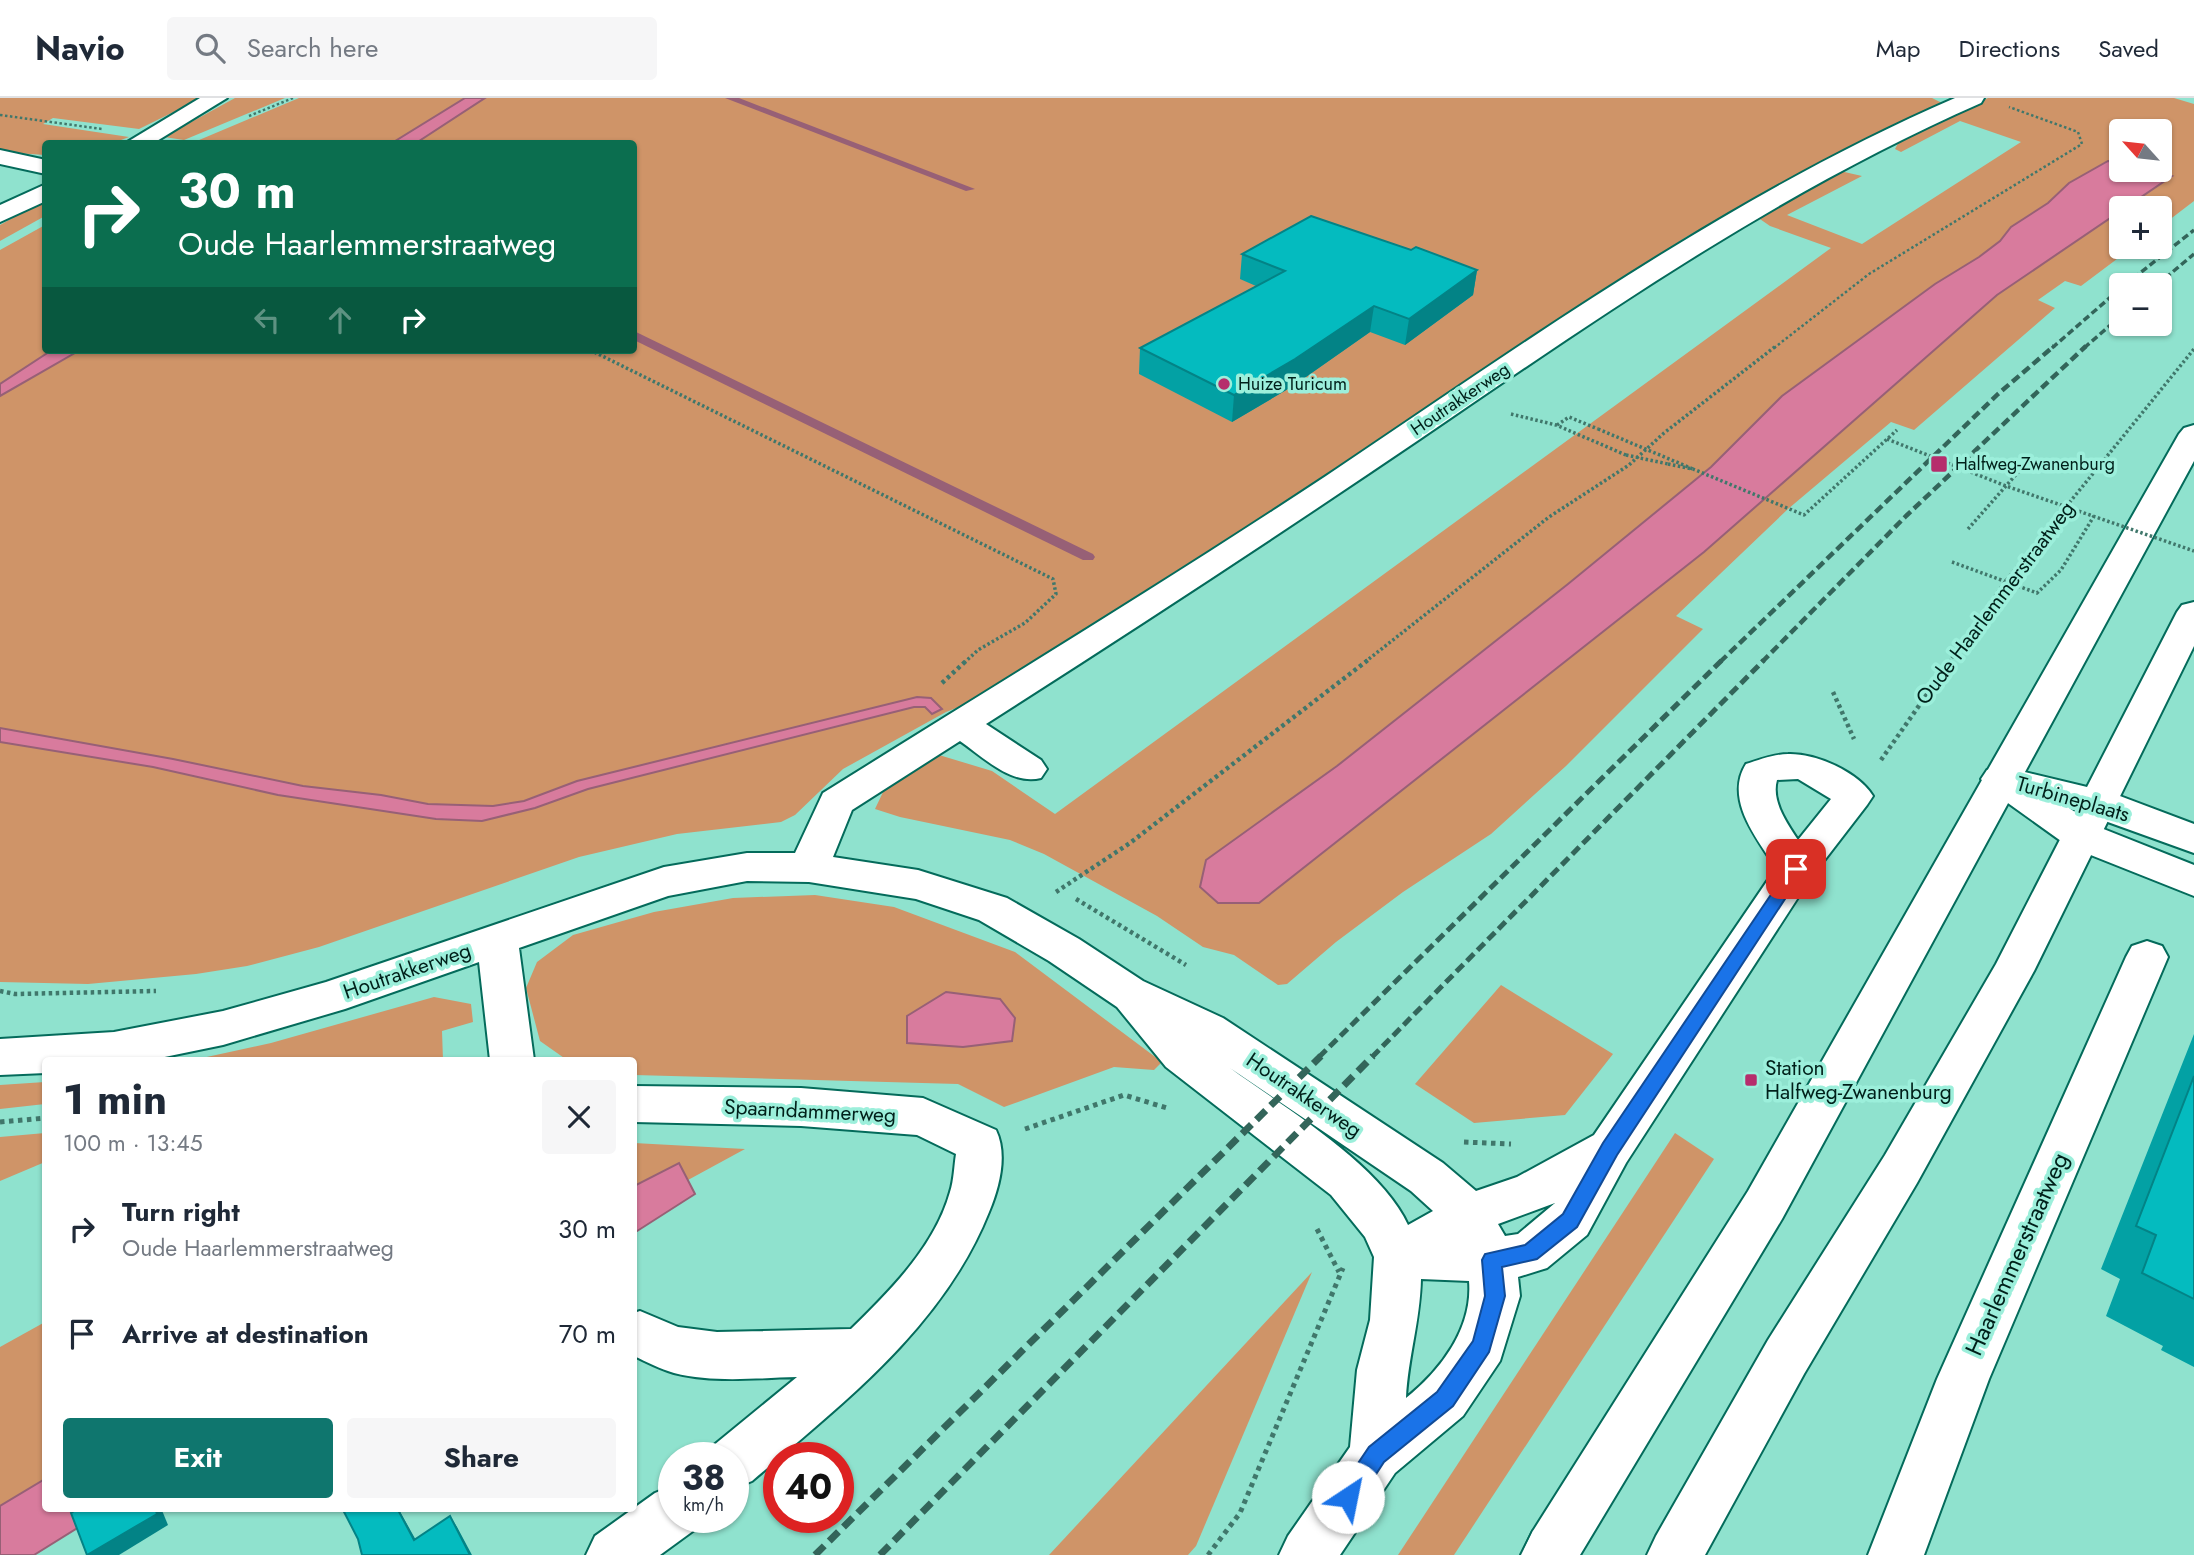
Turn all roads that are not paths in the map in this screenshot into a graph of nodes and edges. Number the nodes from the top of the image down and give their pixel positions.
1 (216, 98) edge
2 (1985, 100) edge
3 (142, 140) edge
4 (0, 157) edge
5 (42, 166) edge
6 (42, 193) edge
7 (0, 215) edge
8 (2194, 434) edge
9 (2194, 612) edge
10 (960, 724) junction
11 (1028, 769) dead end
12 (2000, 779) junction
13 (2090, 819) junction
14 (2194, 839) edge
15 (809, 869) junction
16 (1796, 869) junction
17 (2192, 876) edge
18 (497, 939) junction
19 (2147, 957) dead end
20 (1128, 993) junction
21 (0, 1057) edge
22 (513, 1057) edge
23 (637, 1104) edge
24 (1610, 1149) junction
25 (1469, 1214) junction
26 (1398, 1256) junction
27 (1492, 1260) junction
28 (640, 1334) dead end
29 (862, 1352) junction
30 (749, 1449) edge
31 (1376, 1455) junction
32 (658, 1523) edge
33 (1550, 1553) edge
34 (614, 1555) edge
35 (1307, 1555) edge
36 (1675, 1555) edge
37 (1896, 1555) edge

1 - 3 street
2 - 10 street, Houtrakkerweg
4 - 5 street
6 - 7 street
8 - 12 street
9 - 13 street
10 - 11 street
10 - 15 street, Houtrakkerweg
12 - 13 street, Turbineplaats
12 - 33 street
13 - 14 street, Turbineplaats
13 - 17 street, Turbineplaats
13 - 36 street
15 - 18 street, Houtrakkerweg
15 - 20 street, Houtrakkerweg
16 - 16 street
16 - 24 street
18 - 21 street, Houtrakkerweg
18 - 22 street
19 - 37 street, Haarlemmerstraatweg
20 - 25 street, Houtrakkerweg
20 - 26 street, Houtrakkerweg
23 - 29 street, Spaarndammerweg
24 - 25 street
24 - 27 street
25 - 26 street
25 - 27 street
26 - 27 street
26 - 31 street
27 - 31 street
28 - 29 street
29 - 30 street
31 - 35 street
32 - 34 street

